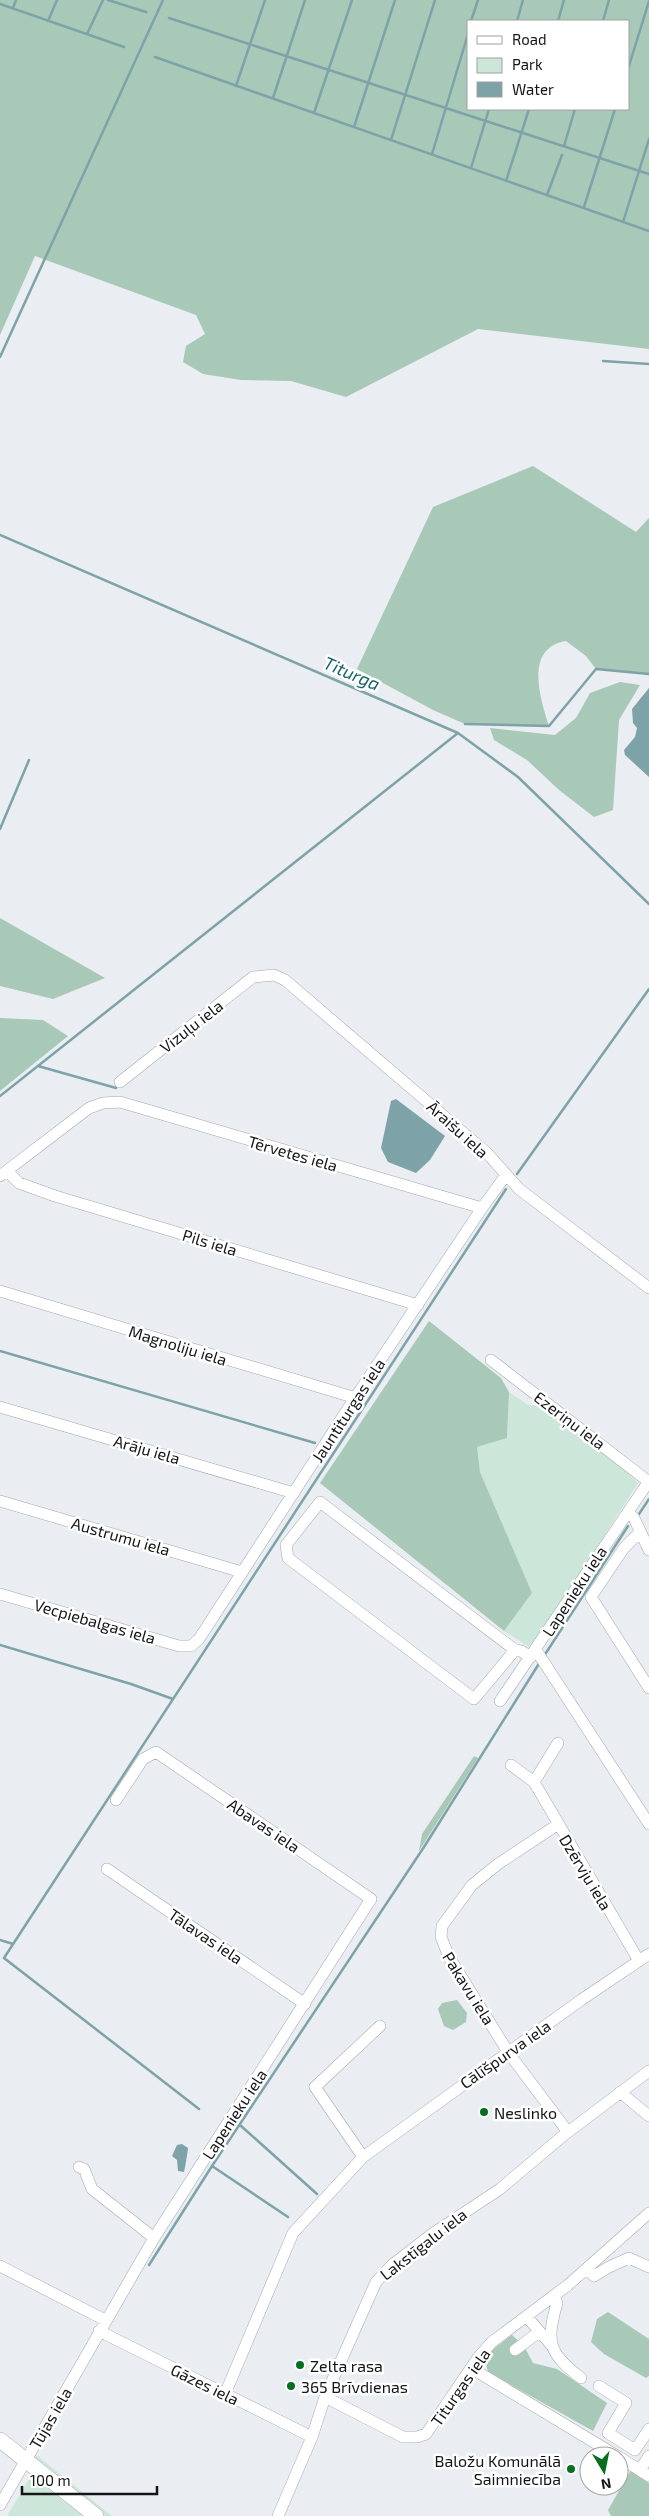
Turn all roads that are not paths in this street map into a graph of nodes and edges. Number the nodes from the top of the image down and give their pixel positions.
1 (265, 974) joint
2 (120, 1082) dead end
3 (3, 1174) edge
4 (506, 1175) junction
5 (482, 1208) junction
6 (649, 1288) edge
7 (0, 1292) edge
8 (418, 1305) junction
9 (491, 1360) dead end
10 (356, 1398) junction
11 (0, 1407) edge
12 (649, 1481) edge
13 (294, 1493) junction
14 (0, 1500) edge
15 (628, 1512) junction
16 (640, 1532) junction
17 (649, 1550) edge
18 (242, 1572) junction
19 (0, 1594) edge
20 (191, 1646) joint
21 (515, 1650) junction
22 (533, 1653) junction
23 (649, 1688) edge
24 (500, 1701) dead end
25 (558, 1743) dead end
26 (510, 1765) dead end
27 (534, 1782) junction
28 (116, 1800) dead end
29 (649, 1824) edge
30 (557, 1825) junction
31 (107, 1869) dead end
32 (371, 1899) joint
33 (649, 1954) edge
34 (639, 1961) junction
35 (304, 2004) junction
36 (380, 2026) dead end
37 (508, 2052) junction
38 (649, 2071) edge
39 (620, 2092) junction
40 (649, 2116) edge
41 (568, 2132) junction
42 (363, 2156) junction
43 (79, 2167) dead end
44 (649, 2214) edge
45 (154, 2238) junction
46 (614, 2245) junction
47 (629, 2258) junction
48 (0, 2266) edge
49 (649, 2267) edge
50 (587, 2269) junction
51 (554, 2296) junction
52 (527, 2317) junction
53 (105, 2320) junction
54 (99, 2331) junction
55 (539, 2332) junction
56 (552, 2346) junction
57 (514, 2350) dead end
58 (471, 2368) junction
59 (581, 2378) dead end
60 (599, 2386) dead end
61 (224, 2394) junction
62 (325, 2397) junction
63 (649, 2429) edge
64 (312, 2437) junction
65 (0, 2440) edge
66 (600, 2446) edge
67 (649, 2456) edge
68 (26, 2459) junction
69 (629, 2464) edge
70 (644, 2473) edge
71 (0, 2505) edge
72 (96, 2516) edge
73 (278, 2516) edge

1 - 2 street, Vizuļu iela
1 - 4 street, Āraišu iela
3 - 5 street, Tērvetes iela
3 - 8 street, Pils iela
4 - 5 street, Jauntiturgas iela
4 - 6 street, Āraišu iela
5 - 8 street, Jauntiturgas iela
7 - 10 street, Magnoliju iela
8 - 10 street, Jauntiturgas iela
9 - 12 street, Ezeriņu iela
10 - 13 street, Jauntiturgas iela
11 - 13 street, Arāju iela
12 - 15 street, Lapenieku iela
13 - 18 street, Jauntiturgas iela
14 - 18 street, Austrumu iela
15 - 16 street
15 - 22 street, Lapenieku iela
16 - 17 street
16 - 23 street
18 - 20 street, Jauntiturgas iela
19 - 20 street, Vecpiebalgas iela
21 - 21 street
21 - 22 street
22 - 24 street, Lapenieku iela
22 - 29 street
25 - 27 street
26 - 27 street, Dzērvju iela
27 - 30 street, Dzērvju iela
28 - 32 street, Abavas iela
30 - 34 street, Dzērvju iela
30 - 37 street, Pakavu iela
31 - 35 street, Tālavas iela
32 - 35 street, Lapenieku iela
33 - 34 street, Cālīšpurva iela
34 - 37 street, Cālīšpurva iela
35 - 45 street, Lapenieku iela
36 - 42 street
37 - 41 street, Pakavu iela
37 - 42 street, Cālīšpurva iela
38 - 39 street, Lakstīgalu iela
39 - 40 street
39 - 41 street, Lakstīgalu iela
41 - 62 street, Lakstīgalu iela
42 - 61 street, Cālīšpurva iela
43 - 45 street
44 - 46 street, Titurgas iela
45 - 53 street, Lapenieku iela
46 - 47 street
46 - 50 street, Titurgas iela
47 - 49 street
47 - 50 street
48 - 53 street
50 - 51 street, Titurgas iela
51 - 52 street, Titurgas iela
51 - 56 street
52 - 55 street
52 - 58 street, Titurgas iela
53 - 54 street, Lapenieku iela
54 - 61 street, Gāzes iela
54 - 68 street, Tūjas iela
55 - 56 street
55 - 57 street
56 - 59 street
58 - 62 street, Titurgas iela
58 - 66 street
60 - 63 street
61 - 64 street, Gāzes iela
62 - 64 street, Lakstīgalu iela
64 - 73 street, Lakstīgalu iela
65 - 68 main road
67 - 70 street
68 - 71 street, Tūjas iela
68 - 72 main road
69 - 70 street

